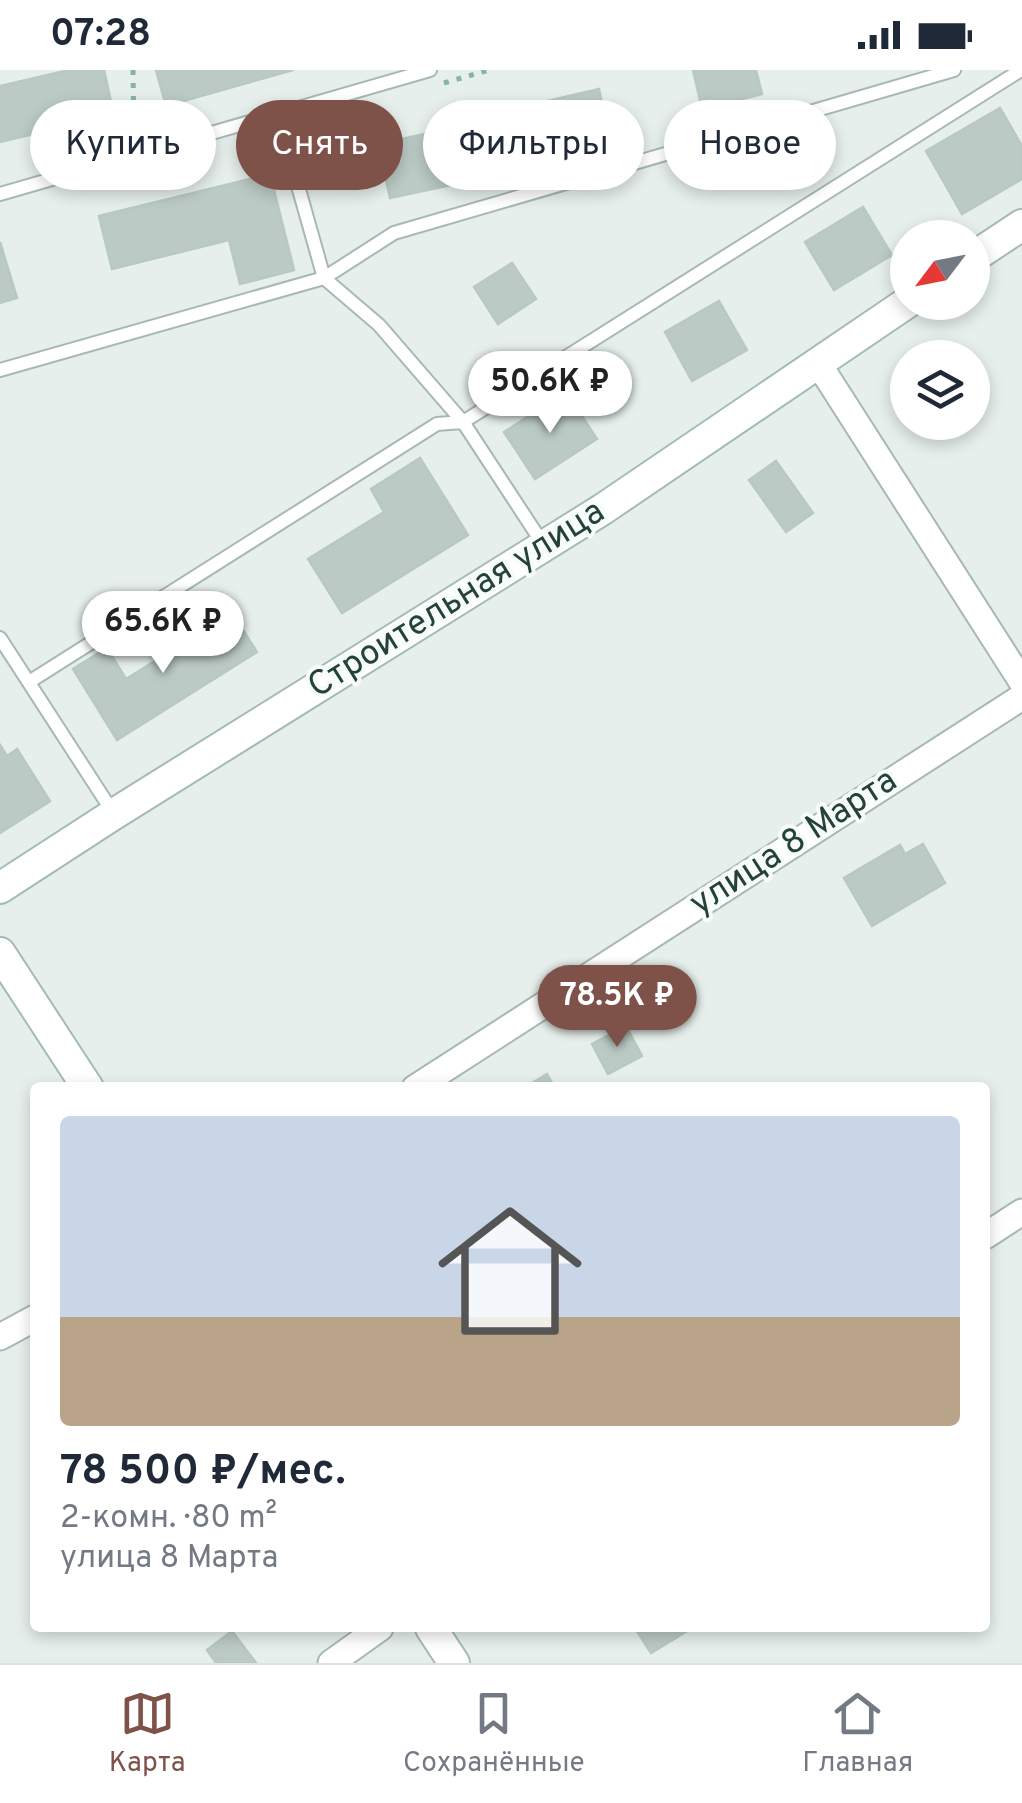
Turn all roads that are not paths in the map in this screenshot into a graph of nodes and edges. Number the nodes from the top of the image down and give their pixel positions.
1 (430, 70) edge
2 (954, 70) edge
3 (1021, 70) edge
4 (331, 100) edge
5 (236, 127) edge
6 (299, 190) edge
7 (0, 194) edge
8 (1022, 225) edge
9 (990, 246) edge
10 (324, 278) junction
11 (890, 314) edge
12 (818, 364) junction
13 (0, 370) edge
14 (463, 422) junction
15 (544, 546) junction
16 (0, 638) edge
17 (29, 682) junction
18 (1022, 682) edge
19 (1022, 697) edge
20 (114, 814) junction
21 (0, 888) edge
22 (0, 954) edge
23 (84, 1082) edge
24 (424, 1082) edge
25 (1022, 1212) edge
26 (990, 1233) edge
27 (30, 1321) edge
28 (0, 1337) edge
29 (374, 1632) edge
30 (433, 1632) edge
31 (331, 1663) edge
32 (454, 1663) edge

1 - 4 lane
2 - 10 lane
3 - 14 lane
5 - 7 lane
6 - 10 lane
8 - 9 street
10 - 13 lane
10 - 14 lane
11 - 12 street, Строительная улица
12 - 15 street, Строительная улица
12 - 18 street
14 - 15 lane
14 - 17 lane
15 - 20 street, Строительная улица
16 - 17 lane
17 - 20 lane
19 - 24 street, улица 8 Марта
20 - 21 street, Строительная улица
22 - 23 street
25 - 26 street
27 - 28 street
29 - 31 street
30 - 32 street

